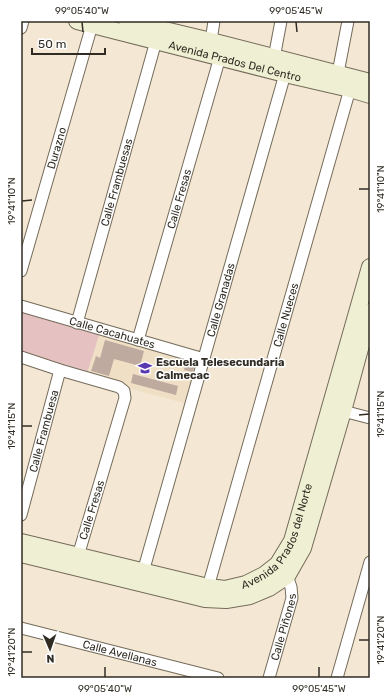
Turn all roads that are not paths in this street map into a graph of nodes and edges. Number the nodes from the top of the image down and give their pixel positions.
1 (23, 21) edge
2 (127, 21) edge
3 (214, 21) edge
4 (281, 21) edge
5 (348, 21) edge
6 (85, 23) edge
7 (21, 28) edge
8 (148, 32) edge
9 (211, 41) junction
10 (220, 57) junction
11 (274, 58) junction
12 (338, 73) junction
13 (285, 74) junction
14 (370, 82) edge
15 (350, 89) junction
16 (370, 95) edge
17 (370, 267) edge
18 (21, 271) edge
19 (21, 306) edge
20 (370, 312) edge
21 (77, 322) junction
22 (138, 340) junction
23 (365, 348) edge
24 (21, 357) edge
25 (204, 359) junction
26 (60, 370) junction
27 (346, 375) junction
28 (343, 411) junction
29 (370, 418) edge
30 (21, 515) edge
31 (21, 542) edge
32 (298, 544) junction
33 (21, 554) edge
34 (78, 556) junction
35 (370, 562) edge
36 (143, 572) junction
37 (287, 576) junction
38 (208, 587) junction
39 (21, 628) edge
40 (218, 678) edge
41 (269, 678) edge
42 (337, 678) edge

1 - 7 street
2 - 8 main road
3 - 9 street
4 - 11 street
5 - 12 street
6 - 8 main road, Avenida Prados Del Centro
6 - 18 street, Durazno
8 - 9 main road
8 - 10 main road, Avenida Prados Del Centro
8 - 21 street, Calle Frambuesas
9 - 11 main road
10 - 13 main road, Avenida Prados Del Centro
10 - 22 street, Calle Fresas
11 - 12 main road
12 - 14 main road
13 - 15 main road, Avenida Prados Del Centro
13 - 25 street, Calle Granadas
15 - 16 main road, Avenida Prados Del Centro
15 - 38 street, Calle Nueces
17 - 27 main road, Avenida Prados del Norte
19 - 21 street, Calle Cacahuates
20 - 23 main road, Avenida Prados del Norte
21 - 22 street, Calle Cacahuates
22 - 25 street, Calle Cacahuates
23 - 27 main road, Avenida Prados del Norte
24 - 26 street, Calle Fresas
25 - 36 street, Calle Granadas
26 - 30 street, Calle Frambuesa
26 - 34 street, Calle Fresas
27 - 28 main road, Avenida Prados del Norte
27 - 32 main road, Avenida Prados del Norte
28 - 29 street
28 - 32 main road, Avenida Prados del Norte
31 - 34 main road, Avenida Prados del Norte
32 - 37 main road, Avenida Prados del Norte
32 - 38 main road, Avenida Prados del Norte
33 - 37 main road, Avenida Prados del Norte
34 - 36 main road, Avenida Prados del Norte
35 - 42 street
36 - 38 main road, Avenida Prados del Norte
37 - 41 street, Calle Piñones
39 - 40 street, Calle Avellanas

